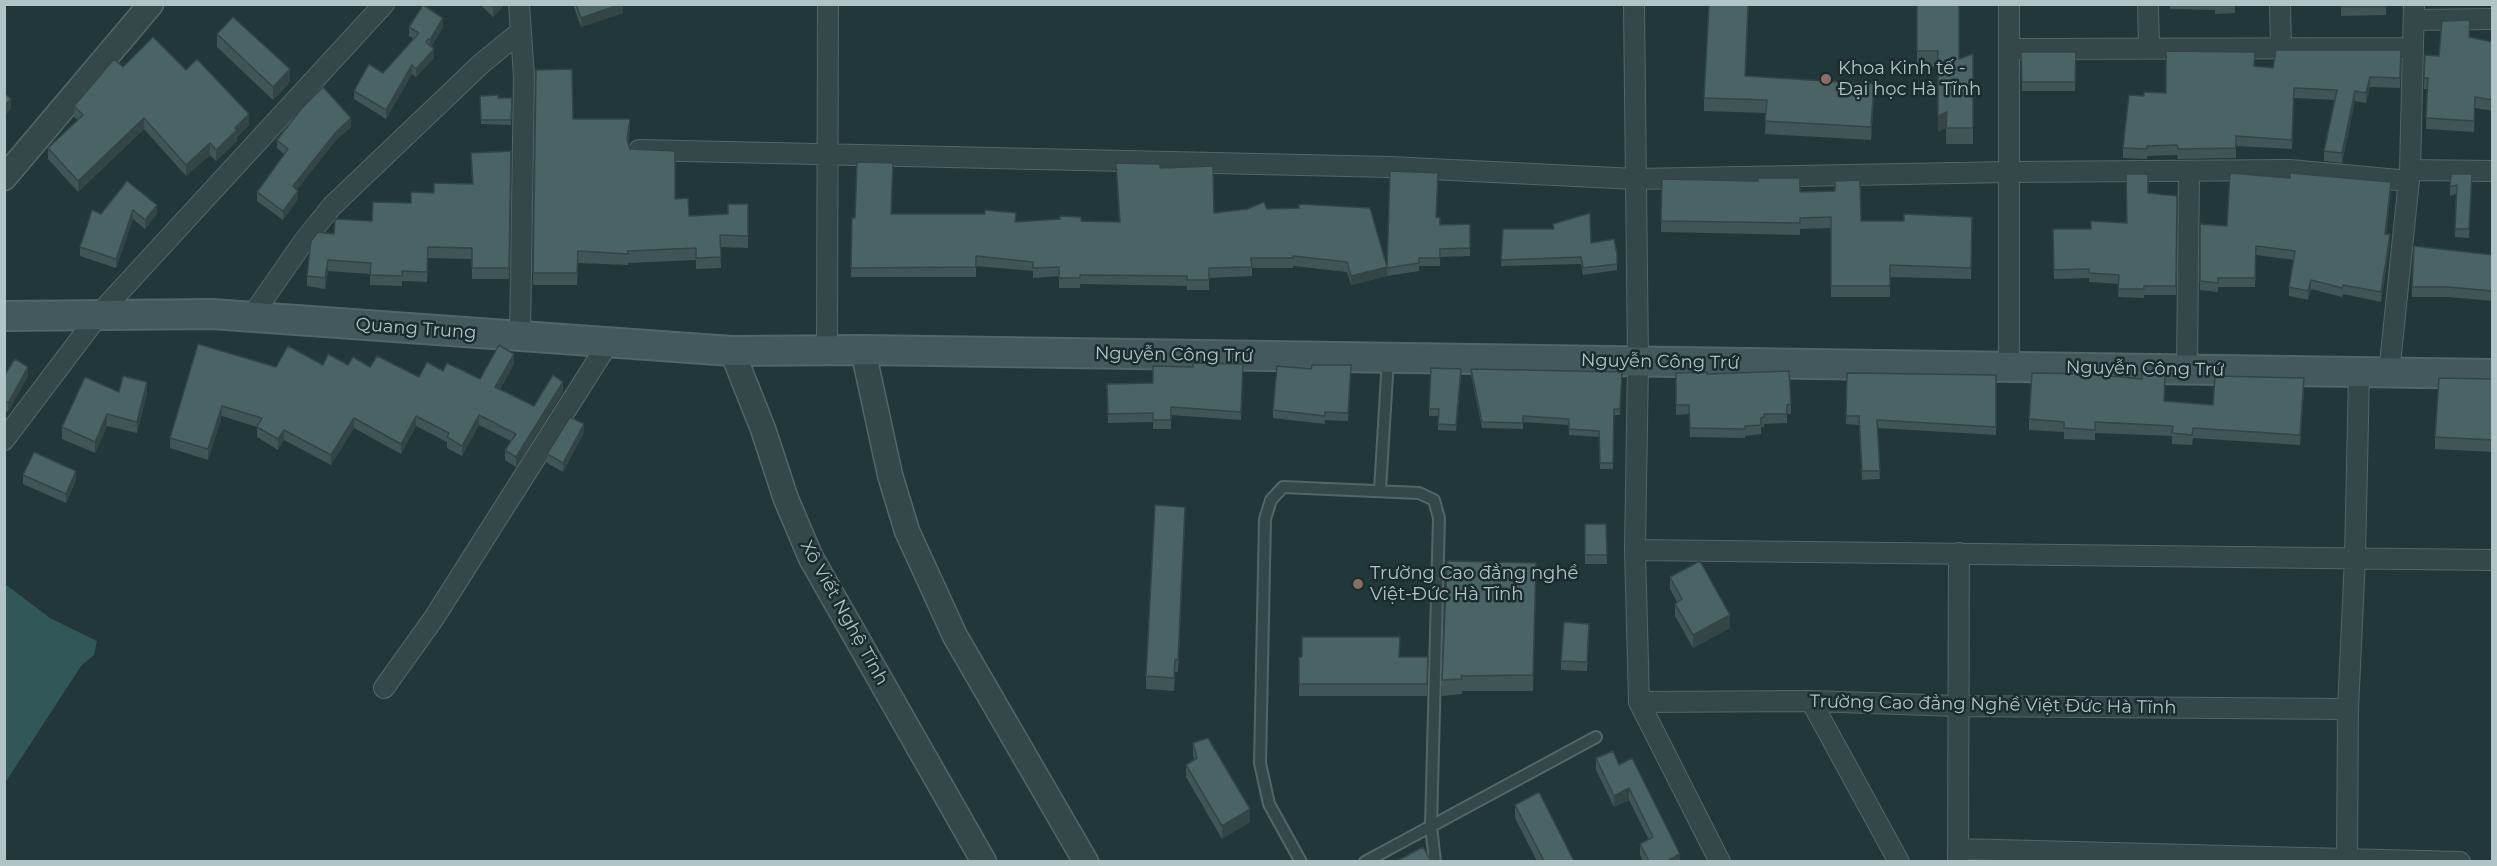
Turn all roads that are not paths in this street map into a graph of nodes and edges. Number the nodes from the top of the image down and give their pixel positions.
1 (151, 4) edge
2 (384, 4) edge
3 (519, 4) edge
4 (828, 4) edge
5 (1634, 4) edge
6 (2009, 4) edge
7 (2148, 4) edge
8 (2280, 4) edge
9 (2414, 12) edge
10 (2493, 19) edge
11 (520, 32) junction
12 (2149, 48) junction
13 (2281, 48) junction
14 (2413, 48) junction
15 (2010, 49) junction
16 (639, 150) edge
17 (827, 153) junction
18 (2189, 171) junction
19 (2493, 171) edge
20 (2008, 172) junction
21 (2410, 176) junction
22 (4, 178) edge
23 (1636, 179) junction
24 (100, 313) junction
25 (4, 316) edge
26 (251, 317) junction
27 (520, 336) junction
28 (609, 342) junction
29 (863, 350) junction
30 (732, 351) junction
31 (827, 351) junction
32 (1388, 358) junction
33 (1638, 362) junction
34 (2009, 367) junction
35 (2187, 370) junction
36 (2359, 373) junction
37 (2389, 373) junction
38 (2493, 374) edge
39 (4, 440) edge
40 (1380, 490) junction
41 (1635, 550) junction
42 (1959, 553) junction
43 (2355, 558) junction
44 (2493, 560) edge
45 (384, 688) dead end
46 (1811, 701) junction
47 (1639, 702) junction
48 (1958, 706) junction
49 (2348, 709) junction
50 (1596, 737) dead end
51 (1431, 826) junction
52 (1958, 855) edge
53 (2098, 857) edge
54 (2348, 860) edge
55 (984, 861) edge
56 (1086, 861) edge
57 (1301, 861) edge
58 (1365, 861) edge
59 (1435, 861) edge
60 (1720, 861) edge
61 (1899, 861) edge
62 (2460, 861) edge

1 - 22 street
2 - 24 street
3 - 11 street
4 - 17 street
5 - 23 street
6 - 15 street
7 - 12 street
8 - 13 street
9 - 10 street
9 - 14 street
11 - 26 street
11 - 27 street
12 - 13 street
12 - 15 street
13 - 14 street
14 - 21 street
15 - 20 street
16 - 17 street
17 - 23 street
17 - 31 street
18 - 20 street
18 - 21 street
18 - 35 street
19 - 21 street
20 - 23 street
20 - 34 street
21 - 37 street
23 - 33 street
24 - 25 main road, Quang Trung
24 - 26 main road, Quang Trung
24 - 39 street
26 - 27 main road, Quang Trung
27 - 28 main road, Quang Trung
28 - 30 main road, Quang Trung
28 - 45 street
29 - 31 main road, Nguyễn Công Trứ
29 - 32 main road, Nguyễn Công Trứ
29 - 56 street
30 - 31 main road, Quang Trung
30 - 55 street, Xô Viết Nghệ Tĩnh
32 - 33 main road, Nguyễn Công Trứ
32 - 40 lane
33 - 34 main road, Nguyễn Công Trứ
33 - 41 street
34 - 35 main road, Nguyễn Công Trứ
35 - 36 main road, Nguyễn Công Trứ
36 - 37 main road, Nguyễn Công Trứ
36 - 43 street
37 - 38 main road, Nguyễn Công Trứ
40 - 51 lane
40 - 57 lane
41 - 42 street
41 - 47 street
42 - 43 street
42 - 48 street
43 - 44 street
43 - 49 street
46 - 47 street, Trường Cao đẳng Nghề Việt Đức Hà Tĩnh
46 - 48 street, Trường Cao đẳng Nghề Việt Đức Hà Tĩnh
46 - 61 street
47 - 60 street
48 - 49 street, Trường Cao đẳng Nghề Việt Đức Hà Tĩnh
48 - 52 street
49 - 54 street
50 - 51 lane
51 - 58 lane
51 - 59 lane
52 - 53 street
53 - 54 street
54 - 62 street

